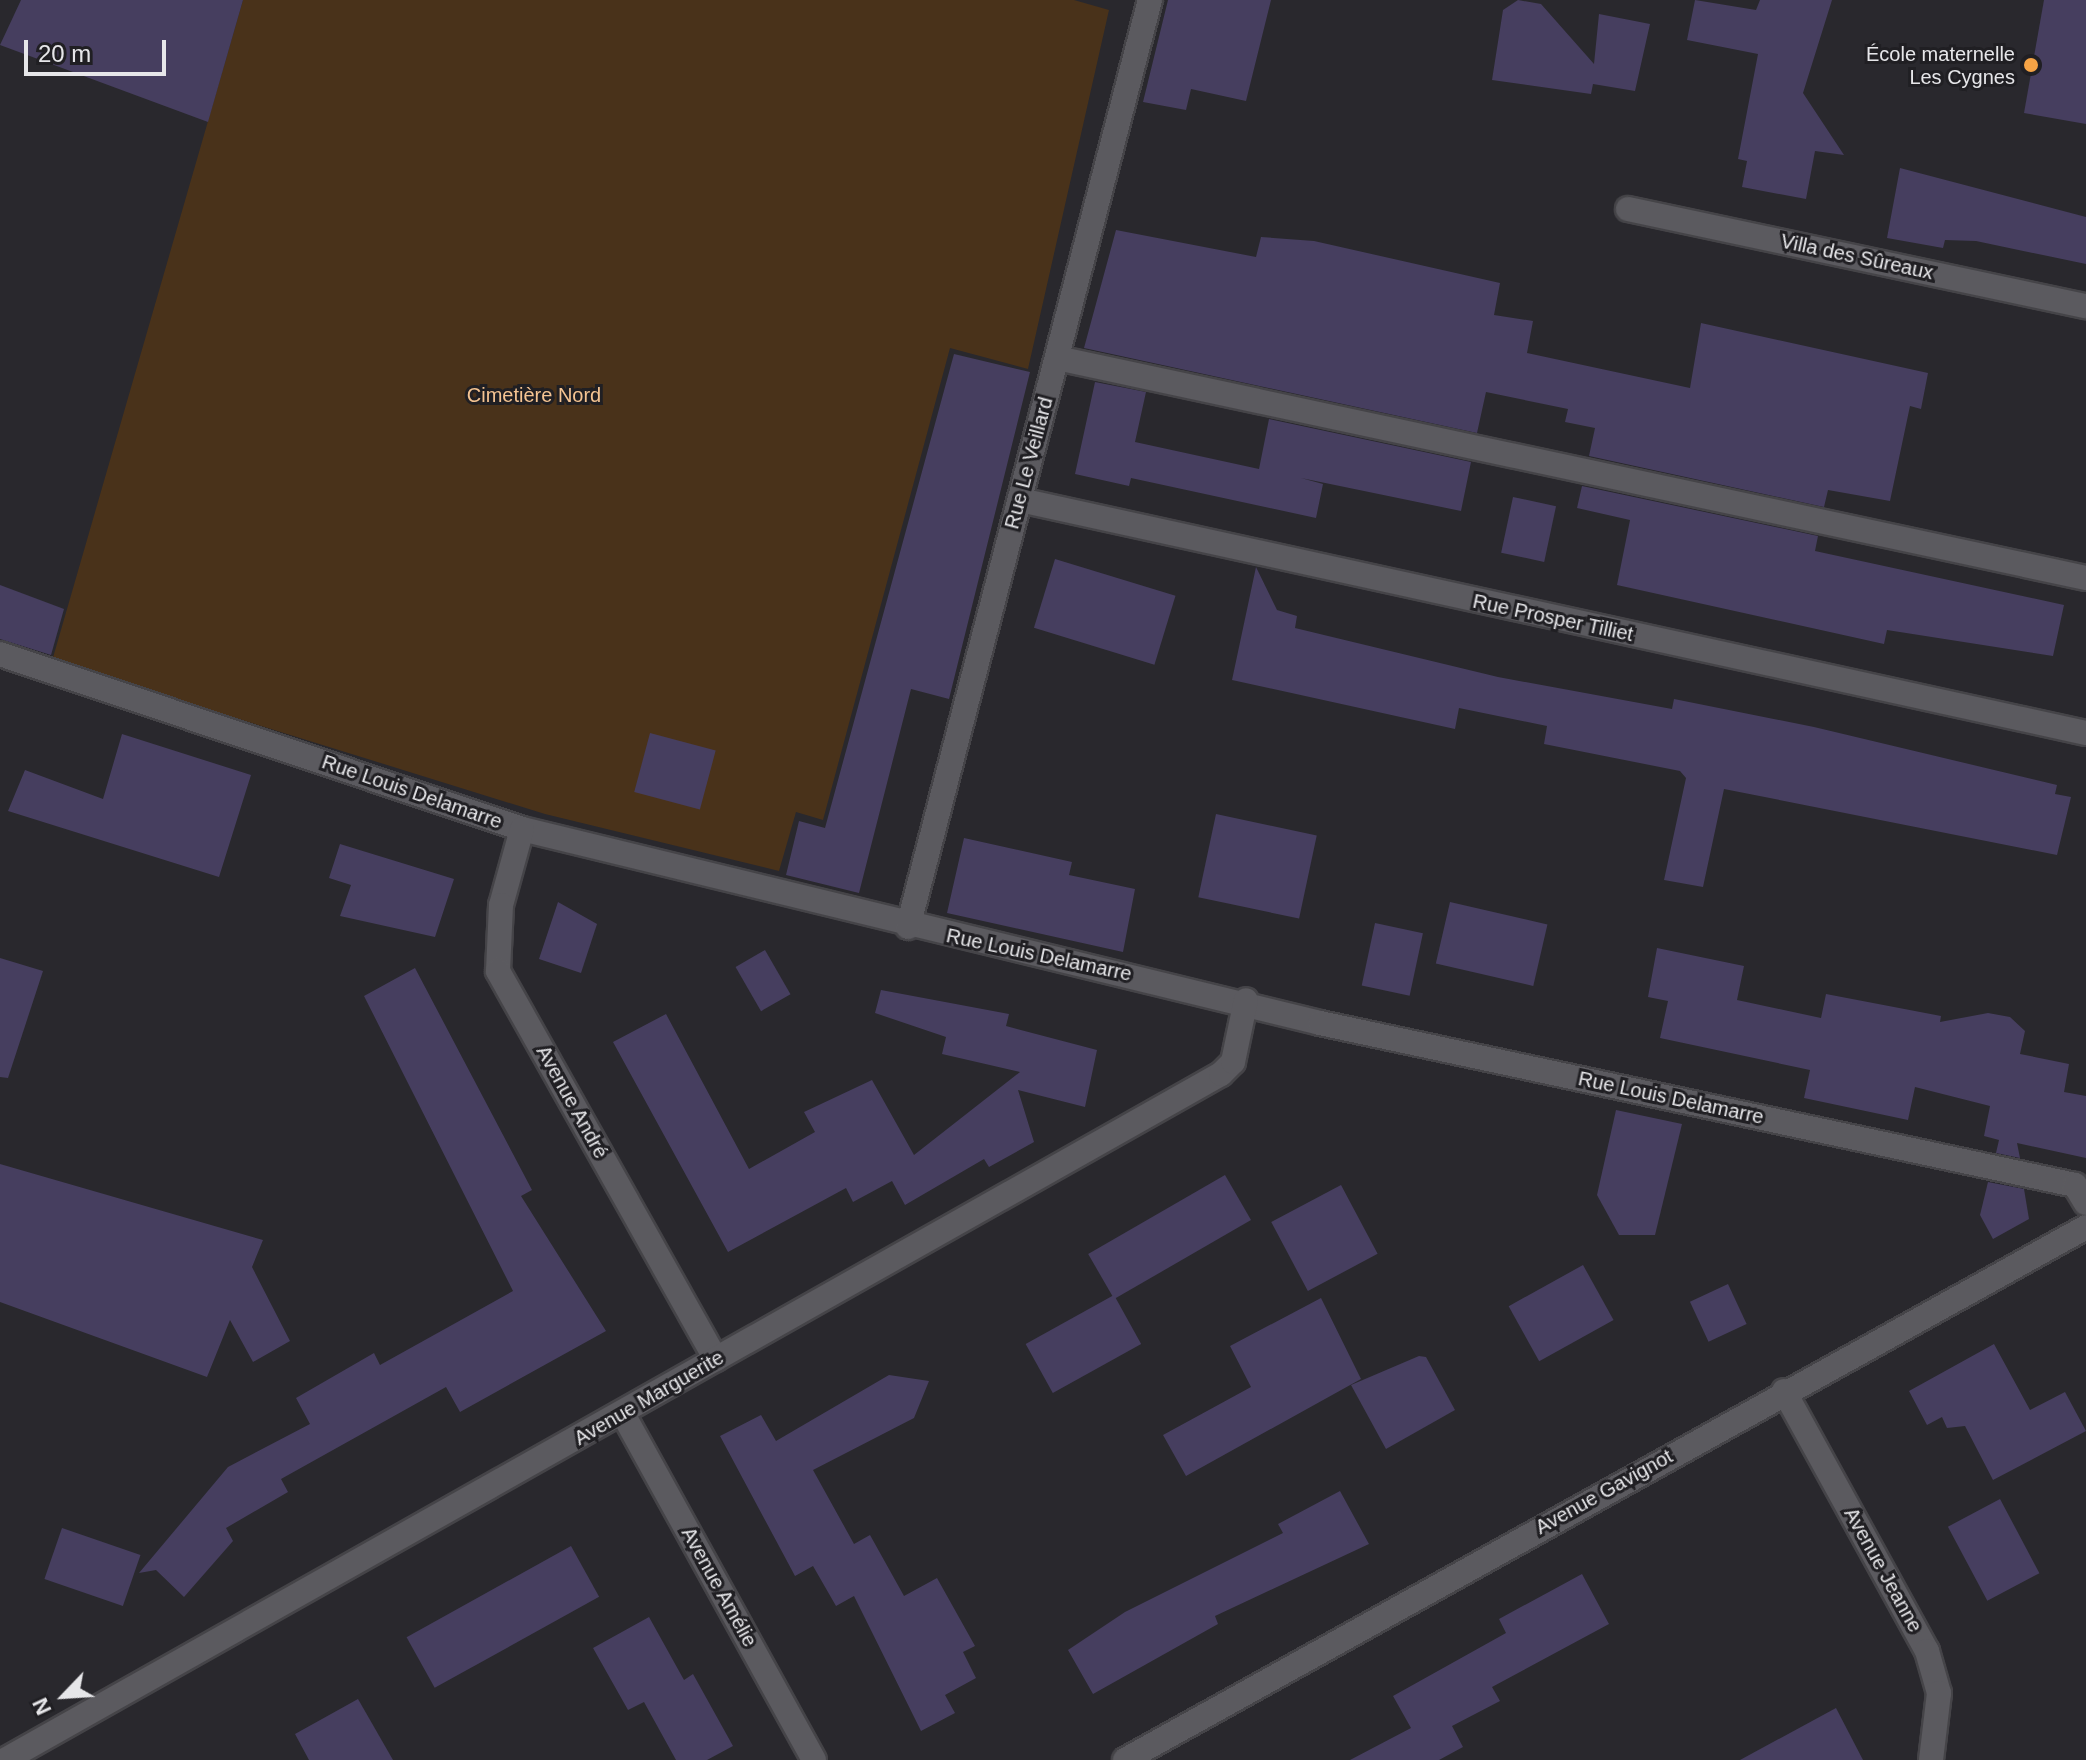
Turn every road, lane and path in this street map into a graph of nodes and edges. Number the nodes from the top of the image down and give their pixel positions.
1 (1150, 0) edge
2 (1628, 209) dead end
3 (2086, 306) edge
4 (1057, 358) junction
5 (1020, 500) junction
6 (2086, 578) edge
7 (0, 654) edge
8 (2086, 733) edge
9 (522, 829) junction
10 (908, 927) junction
11 (1246, 1000) junction
12 (2086, 1203) edge
13 (2086, 1227) edge
14 (716, 1359) junction
15 (1784, 1391) junction
16 (623, 1414) junction
17 (5, 1760) edge
18 (814, 1760) edge
19 (1125, 1760) edge
20 (1931, 1760) edge

1 - 4 street, Rue Le Veillard
2 - 3 street, Villa des Sûreaux
4 - 5 street, Rue Le Veillard
4 - 6 street
5 - 8 street, Rue Prosper Tilliet
5 - 10 street, Rue Le Veillard
7 - 9 street, Rue Louis Delamarre
9 - 10 street, Rue Louis Delamarre
9 - 14 street, Avenue André
10 - 11 street, Rue Louis Delamarre
11 - 12 street, Rue Louis Delamarre
11 - 14 street, Avenue Marguerite
13 - 15 street, Avenue Gavignot
14 - 16 street, Avenue Marguerite
15 - 19 street, Avenue Gavignot
15 - 20 street, Avenue Jeanne
16 - 17 street, Avenue Marguerite
16 - 18 street, Avenue Amélie

